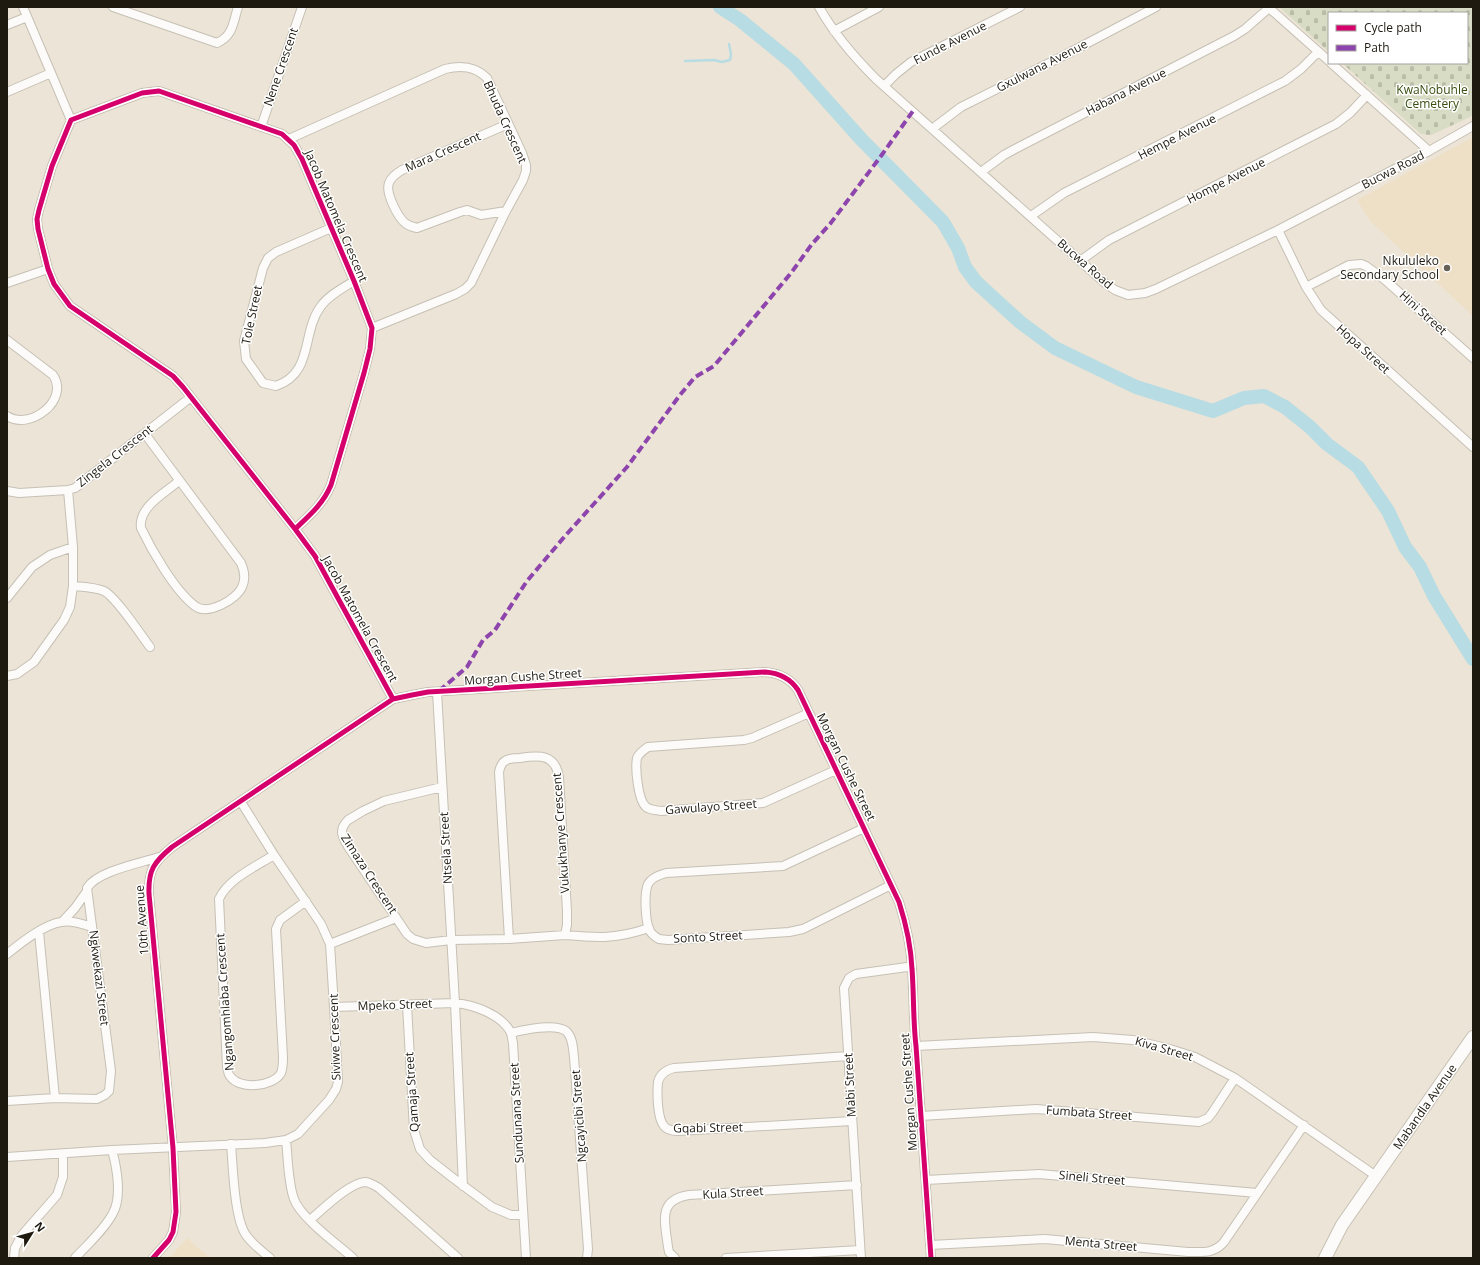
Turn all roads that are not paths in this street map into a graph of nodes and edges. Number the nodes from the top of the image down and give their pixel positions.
1 (23, 7) edge
2 (113, 7) edge
3 (238, 7) edge
4 (302, 7) edge
5 (819, 7) edge
6 (879, 7) edge
7 (1020, 7) edge
8 (1156, 7) edge
9 (1268, 7) edge
10 (27, 17) junction
11 (7, 25) edge
12 (834, 31) junction
13 (1318, 52) junction
14 (1328, 60) edge
15 (1332, 64) edge
16 (52, 73) junction
17 (884, 86) junction
18 (7, 92) edge
19 (1367, 95) junction
20 (71, 120) junction
21 (508, 124) junction
22 (1473, 126) edge
23 (261, 127) junction
24 (932, 129) junction
25 (289, 139) junction
26 (1429, 151) junction
27 (982, 172) junction
28 (506, 211) junction
29 (1031, 216) junction
30 (331, 228) junction
31 (1278, 230) junction
32 (1080, 261) junction
33 (48, 269) junction
34 (354, 281) junction
35 (7, 283) edge
36 (1306, 287) junction
37 (372, 328) junction
38 (7, 340) edge
39 (1473, 358) edge
40 (191, 397) junction
41 (7, 416) edge
42 (145, 434) junction
43 (1473, 447) edge
44 (179, 481) junction
45 (68, 490) junction
46 (7, 491) edge
47 (295, 529) junction
48 (73, 547) junction
49 (73, 586) junction
50 (7, 598) edge
51 (150, 647) dead end
52 (7, 676) edge
53 (437, 692) junction
54 (393, 699) junction
55 (809, 712) junction
56 (836, 770) junction
57 (442, 787) junction
58 (241, 802) junction
59 (864, 828) junction
60 (274, 855) junction
61 (159, 857) junction
62 (891, 886) junction
63 (87, 891) junction
64 (306, 901) junction
65 (396, 918) junction
66 (63, 921) junction
67 (92, 927) junction
68 (649, 928) junction
69 (39, 932) junction
70 (565, 935) junction
71 (509, 939) junction
72 (452, 940) junction
73 (330, 944) junction
74 (7, 954) edge
75 (912, 968) junction
76 (455, 1003) junction
77 (407, 1004) junction
78 (334, 1007) junction
79 (511, 1033) junction
80 (1473, 1037) edge
81 (916, 1046) junction
82 (848, 1056) junction
83 (1235, 1078) junction
84 (55, 1098) junction
85 (7, 1101) edge
86 (921, 1116) junction
87 (852, 1121) junction
88 (1304, 1125) junction
89 (286, 1140) junction
90 (232, 1144) junction
91 (173, 1148) junction
92 (112, 1150) junction
93 (7, 1153) edge
94 (63, 1154) junction
95 (7, 1157) edge
96 (1376, 1176) junction
97 (926, 1180) junction
98 (857, 1185) junction
99 (463, 1186) junction
100 (1257, 1193) junction
101 (523, 1215) junction
102 (310, 1220) junction
103 (930, 1245) junction
104 (860, 1254) edge
105 (14, 1258) edge
106 (75, 1258) edge
107 (153, 1258) edge
108 (270, 1258) edge
109 (353, 1258) edge
110 (458, 1258) edge
111 (526, 1258) edge
112 (587, 1258) edge
113 (676, 1258) edge
114 (726, 1258) edge
115 (931, 1258) edge
116 (1324, 1258) edge

1 - 10 street
2 - 3 street
4 - 23 street, Nene Crescent
5 - 12 street, Bucwa Road
6 - 12 street
7 - 17 street, Funde Avenue
8 - 24 street, Gxulwana Avenue
9 - 13 street
9 - 27 street, Habana Avenue
10 - 11 street
10 - 16 street
12 - 17 street, Bucwa Road
13 - 14 street
13 - 29 street, Hempe Avenue
15 - 19 street
16 - 18 street
16 - 20 street
17 - 24 street, Bucwa Road
19 - 26 street
19 - 32 street, Hompe Avenue
20 - 23 street
20 - 33 street, Jacob Matomela Crescent
21 - 25 street, Bhuda Crescent
21 - 28 street, Bhuda Crescent
21 - 28 street, Mara Crescent
22 - 26 street, Bucwa Road
23 - 25 street
24 - 27 street, Bucwa Road
25 - 30 street, Jacob Matomela Crescent
26 - 31 street, Bucwa Road
27 - 29 street, Bucwa Road
28 - 37 street, Bhuda Crescent
29 - 32 street, Bucwa Road
30 - 34 street, Jacob Matomela Crescent
30 - 34 street, Tole Street
31 - 32 street, Bucwa Road
31 - 36 street, Hopa Street
33 - 35 street
33 - 40 street, Jacob Matomela Crescent
34 - 37 street, Jacob Matomela Crescent
36 - 39 street, Hini Street
36 - 43 street, Hopa Street
37 - 47 street, Jacob Matomela Crescent
38 - 41 street
40 - 42 street, Zingela Crescent
40 - 47 street, Jacob Matomela Crescent
42 - 44 street
42 - 45 street, Zingela Crescent
44 - 44 street
45 - 46 street, Zingela Crescent
45 - 48 street
47 - 54 street, Jacob Matomela Crescent
48 - 49 street
48 - 50 street
49 - 51 street
49 - 52 street
53 - 54 street, Morgan Cushe Street
53 - 55 street, Morgan Cushe Street
53 - 57 street, Ntsela Street
54 - 58 street, 10th Avenue
55 - 56 street, Morgan Cushe Street
55 - 56 street, Gawulayo Street
56 - 59 street, Morgan Cushe Street
57 - 65 street, Zimaza Crescent
57 - 72 street, Ntsela Street
58 - 60 street, Siviwe Crescent
58 - 61 street, 10th Avenue
59 - 62 street, Morgan Cushe Street
59 - 68 street
60 - 64 street, Siviwe Crescent
60 - 64 street, Ngangomhlaba Crescent
61 - 63 street
61 - 91 street, 10th Avenue
62 - 68 street, Sonto Street
62 - 75 street, Morgan Cushe Street
63 - 66 street
63 - 67 street, Ngkwekazi Street
64 - 73 street, Siviwe Crescent
65 - 72 street, Zimaza Crescent
65 - 73 street
66 - 67 street
66 - 69 street
67 - 84 street, Ngkwekazi Street
68 - 70 street
69 - 74 street
69 - 84 street
70 - 71 street
70 - 71 street, Vukukhanye Crescent
71 - 72 street
72 - 76 street, Ntsela Street
73 - 78 street, Siviwe Crescent
75 - 81 street, Morgan Cushe Street
75 - 82 street, Mabi Street
76 - 77 street, Mpeko Street
76 - 79 street
76 - 99 street, Ntsela Street
77 - 78 street, Mpeko Street
77 - 99 street, Qamaja Street
78 - 89 street, Siviwe Crescent
79 - 101 street, Sundunana Street
79 - 112 street, Ngcayicibi Street
80 - 96 street, Mabandla Avenue
81 - 83 street, Kiva Street
81 - 86 street, Morgan Cushe Street
82 - 87 street, Mabi Street
82 - 87 street, Gqabi Street
83 - 86 street, Fumbata Street
83 - 88 street, Kiva Street
84 - 85 street, Ngkwekazi Street
86 - 97 street, Morgan Cushe Street
87 - 98 street, Mabi Street
88 - 96 street, Kiva Street
88 - 100 street, Menta Street
89 - 90 street, Siviwe Crescent
89 - 102 street
90 - 91 street, Siviwe Crescent
90 - 108 street
91 - 92 street, Siviwe Crescent
91 - 107 street, 10th Avenue
92 - 94 street, Siviwe Crescent
92 - 106 street
93 - 95 street
94 - 95 street, Siviwe Crescent
94 - 105 street
96 - 116 street, Mabandla Avenue
97 - 100 street, Sineli Street
97 - 103 street, Morgan Cushe Street
98 - 104 street, Mabi Street
98 - 113 street, Kula Street
99 - 101 street, Qamaja Street
100 - 103 street, Menta Street
101 - 111 street, Sundunana Street
102 - 109 street
102 - 110 street
103 - 115 street, Morgan Cushe Street
104 - 114 street

